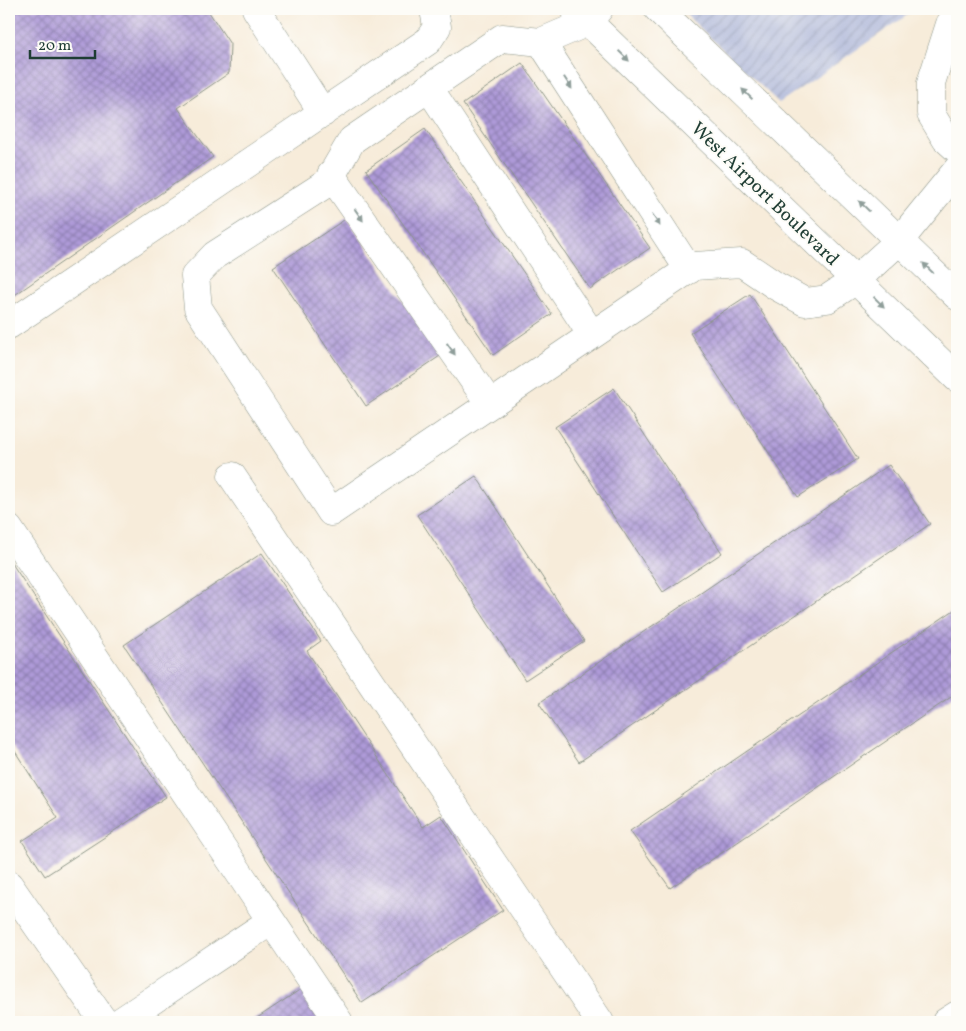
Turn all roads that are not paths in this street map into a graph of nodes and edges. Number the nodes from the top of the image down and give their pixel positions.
1 (256, 9) edge
2 (434, 9) edge
3 (658, 9) edge
4 (588, 13) edge
5 (957, 17) edge
6 (541, 42) junction
7 (429, 88) junction
8 (323, 113) junction
9 (957, 149) edge
10 (957, 170) edge
11 (331, 175) junction
12 (900, 240) junction
13 (688, 270) junction
14 (856, 280) junction
15 (957, 296) edge
16 (9, 325) edge
17 (592, 335) junction
18 (957, 378) edge
19 (490, 404) junction
20 (232, 476) dead end
21 (9, 529) edge
22 (9, 884) edge
23 (272, 921) junction
24 (957, 1015) edge
25 (104, 1022) edge
26 (120, 1022) edge
27 (339, 1022) edge
28 (600, 1022) edge
29 (946, 1022) edge

1 - 8 main road
2 - 8 main road
12 -> 3 main road
4 - 6 main road
4 -> 14 main road, West Airport Boulevard
5 - 9 main road
6 - 7 main road
6 -> 13 main road
7 - 11 main road
7 - 17 main road
8 - 16 main road
10 - 12 main road
11 -> 19 main road
11 - 19 main road
12 - 14 main road
15 -> 12 main road
13 - 14 main road
13 - 17 main road
14 -> 18 main road, West Airport Boulevard
17 - 19 main road
20 - 28 main road
21 - 23 main road
22 - 25 main road
23 - 26 main road
23 - 27 main road
24 - 29 main road

